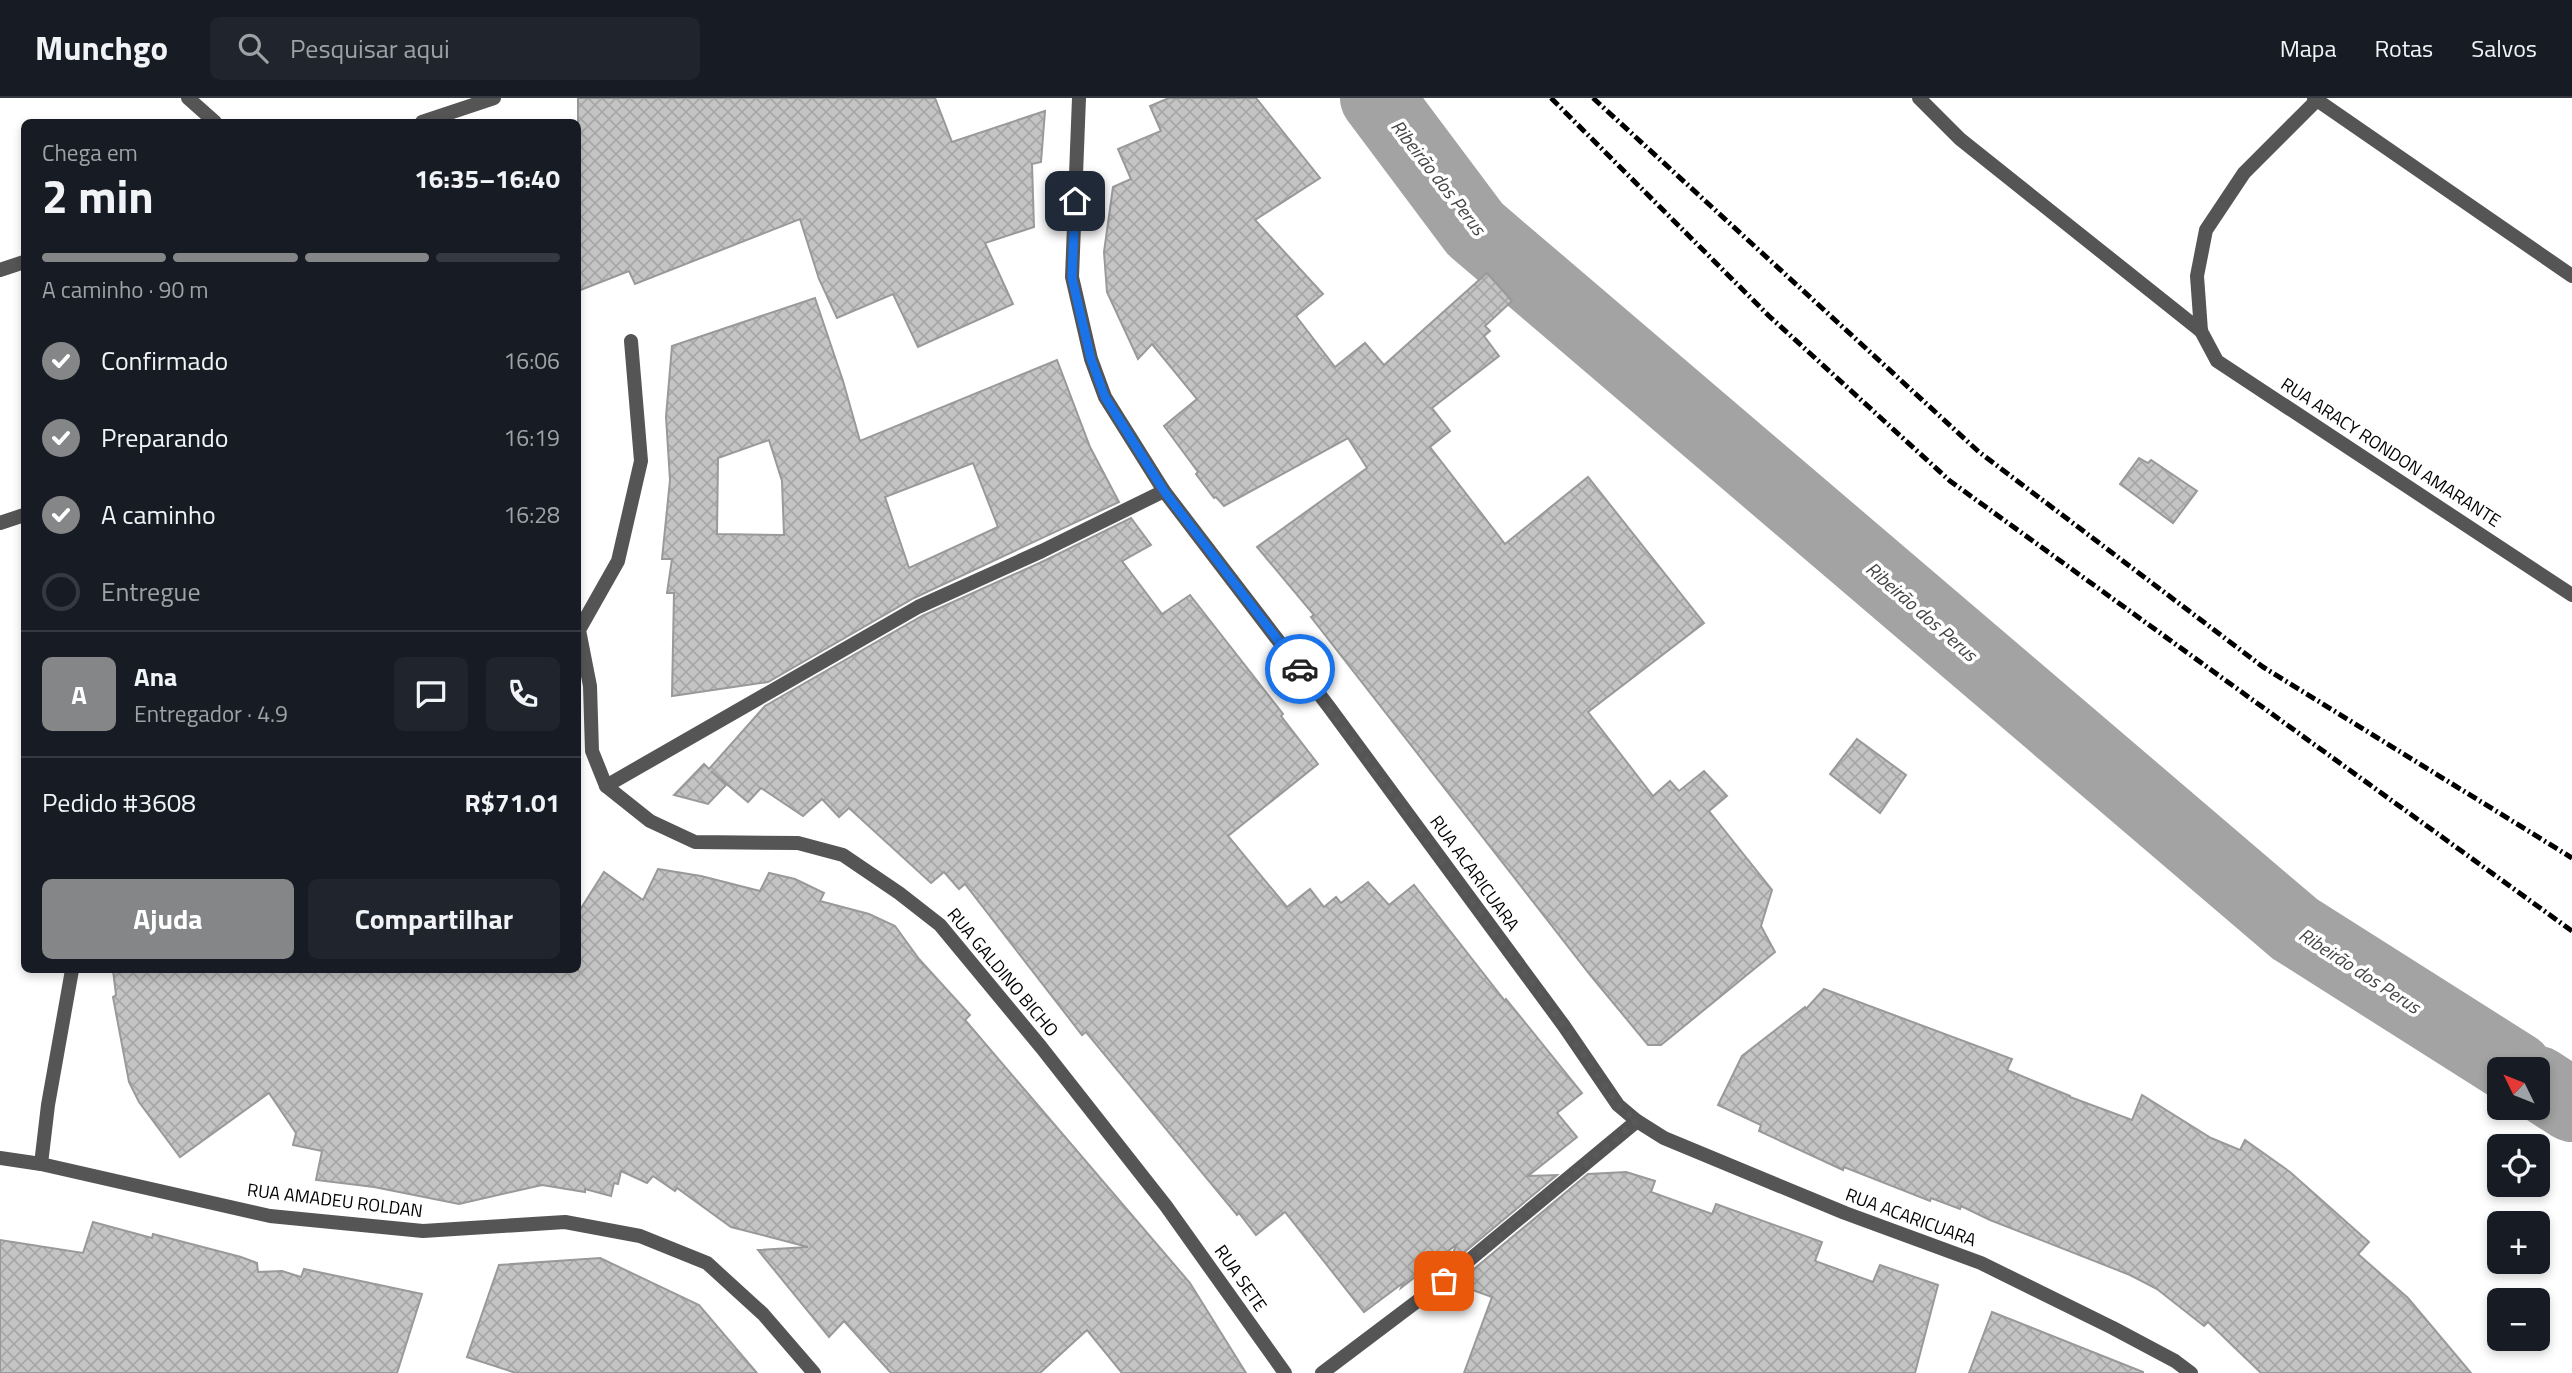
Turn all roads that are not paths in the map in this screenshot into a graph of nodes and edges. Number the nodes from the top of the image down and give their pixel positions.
1 (188, 98) edge
2 (494, 98) edge
3 (1079, 98) edge
4 (1919, 98) edge
5 (2317, 99) edge
6 (212, 119) edge
7 (431, 119) edge
8 (21, 263) edge
9 (0, 270) edge
10 (2572, 276) edge
11 (2201, 331) junction
12 (631, 341) dead end
13 (1164, 491) junction
14 (21, 516) edge
15 (0, 523) edge
16 (2572, 595) edge
17 (581, 624) edge
18 (581, 643) edge
19 (606, 786) junction
20 (71, 973) edge
21 (1637, 1121) junction
22 (0, 1158) edge
23 (41, 1164) junction
24 (1166, 1206) joint
25 (814, 1373) edge
26 (1285, 1373) edge
27 (1322, 1373) edge
28 (2191, 1373) edge

1 - 6 street
2 - 7 street
3 - 13 street, RUA ACARICUARA
4 - 11 street, RUA ARACY RONDON AMARANTE
5 - 10 street
5 - 11 street, RUA ARACY RONDON AMARANTE
8 - 9 street
11 - 16 street, RUA ARACY RONDON AMARANTE
12 - 17 street, RUA GALDINO BICHO
13 - 19 street
13 - 21 street, RUA ACARICUARA
14 - 15 street
18 - 19 street, RUA GALDINO BICHO
19 - 24 street, RUA GALDINO BICHO
20 - 23 street
21 - 27 street
21 - 28 street, RUA ACARICUARA
22 - 23 street, RUA AMADEU ROLDAN
23 - 25 street, RUA AMADEU ROLDAN
24 - 26 street, RUA SETE

